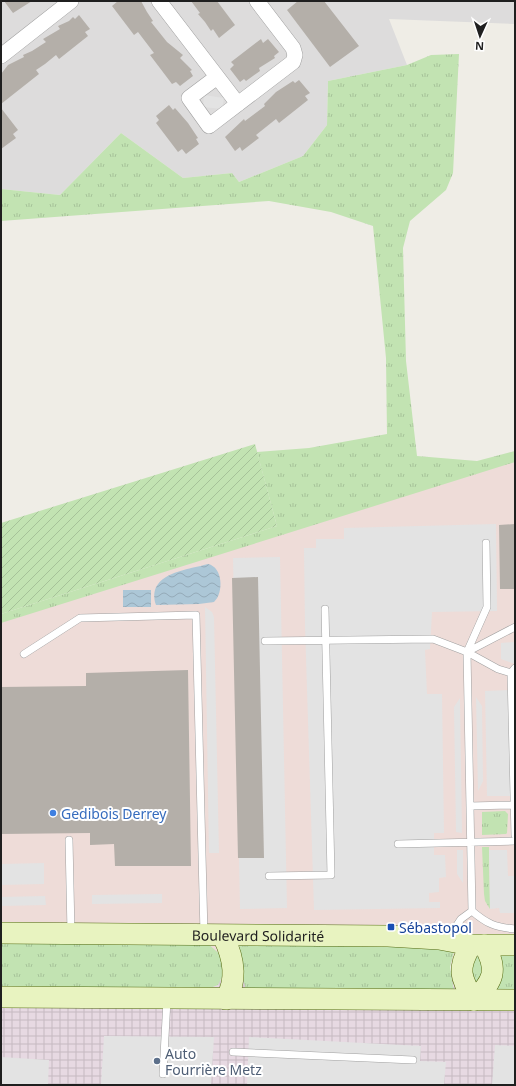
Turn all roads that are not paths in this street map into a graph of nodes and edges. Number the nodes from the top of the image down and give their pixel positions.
1 (71, 1) edge
2 (159, 1) edge
3 (257, 1) edge
4 (1, 56) edge
5 (217, 77) junction
6 (238, 104) junction
7 (486, 543) dead end
8 (325, 609) dead end
9 (515, 627) edge
10 (325, 640) junction
11 (265, 641) dead end
12 (466, 652) junction
13 (24, 654) dead end
14 (513, 670) edge
15 (514, 805) edge
16 (470, 806) junction
17 (515, 835) edge
18 (68, 840) dead end
19 (515, 841) edge
20 (470, 842) junction
21 (398, 844) dead end
22 (269, 876) dead end
23 (472, 911) junction
24 (515, 929) edge
25 (1, 933) edge
26 (71, 934) junction
27 (214, 936) junction
28 (439, 940) junction
29 (478, 945) junction
30 (515, 945) edge
31 (1, 997) edge
32 (167, 998) junction
33 (226, 999) junction
34 (474, 1000) junction
35 (515, 1000) edge
36 (234, 1052) dead end
37 (414, 1060) dead end
38 (163, 1074) dead end

1 - 4 street
2 - 5 street
3 - 6 street
5 - 6 street
5 - 6 street
7 - 12 lane
8 - 10 lane
9 - 12 lane
10 - 11 lane
10 - 12 lane
10 - 22 lane
12 - 14 lane
12 - 16 lane
13 - 27 lane
14 - 15 lane
15 - 16 lane
15 - 17 lane
16 - 20 lane
18 - 26 lane
19 - 20 lane
20 - 21 lane
20 - 23 lane
23 - 24 lane
23 - 28 lane
25 - 26 main road, Boulevard Solidarité
26 - 27 main road, Boulevard Solidarité
27 - 28 main road, Boulevard Solidarité
27 - 33 main road
28 - 29 main road, Boulevard Solidarité
29 - 30 main road, Boulevard Solidarité
29 - 34 main road
29 - 34 main road
31 - 32 main road
32 - 33 main road
32 - 38 lane
33 - 34 main road
34 - 35 main road
36 - 37 lane

